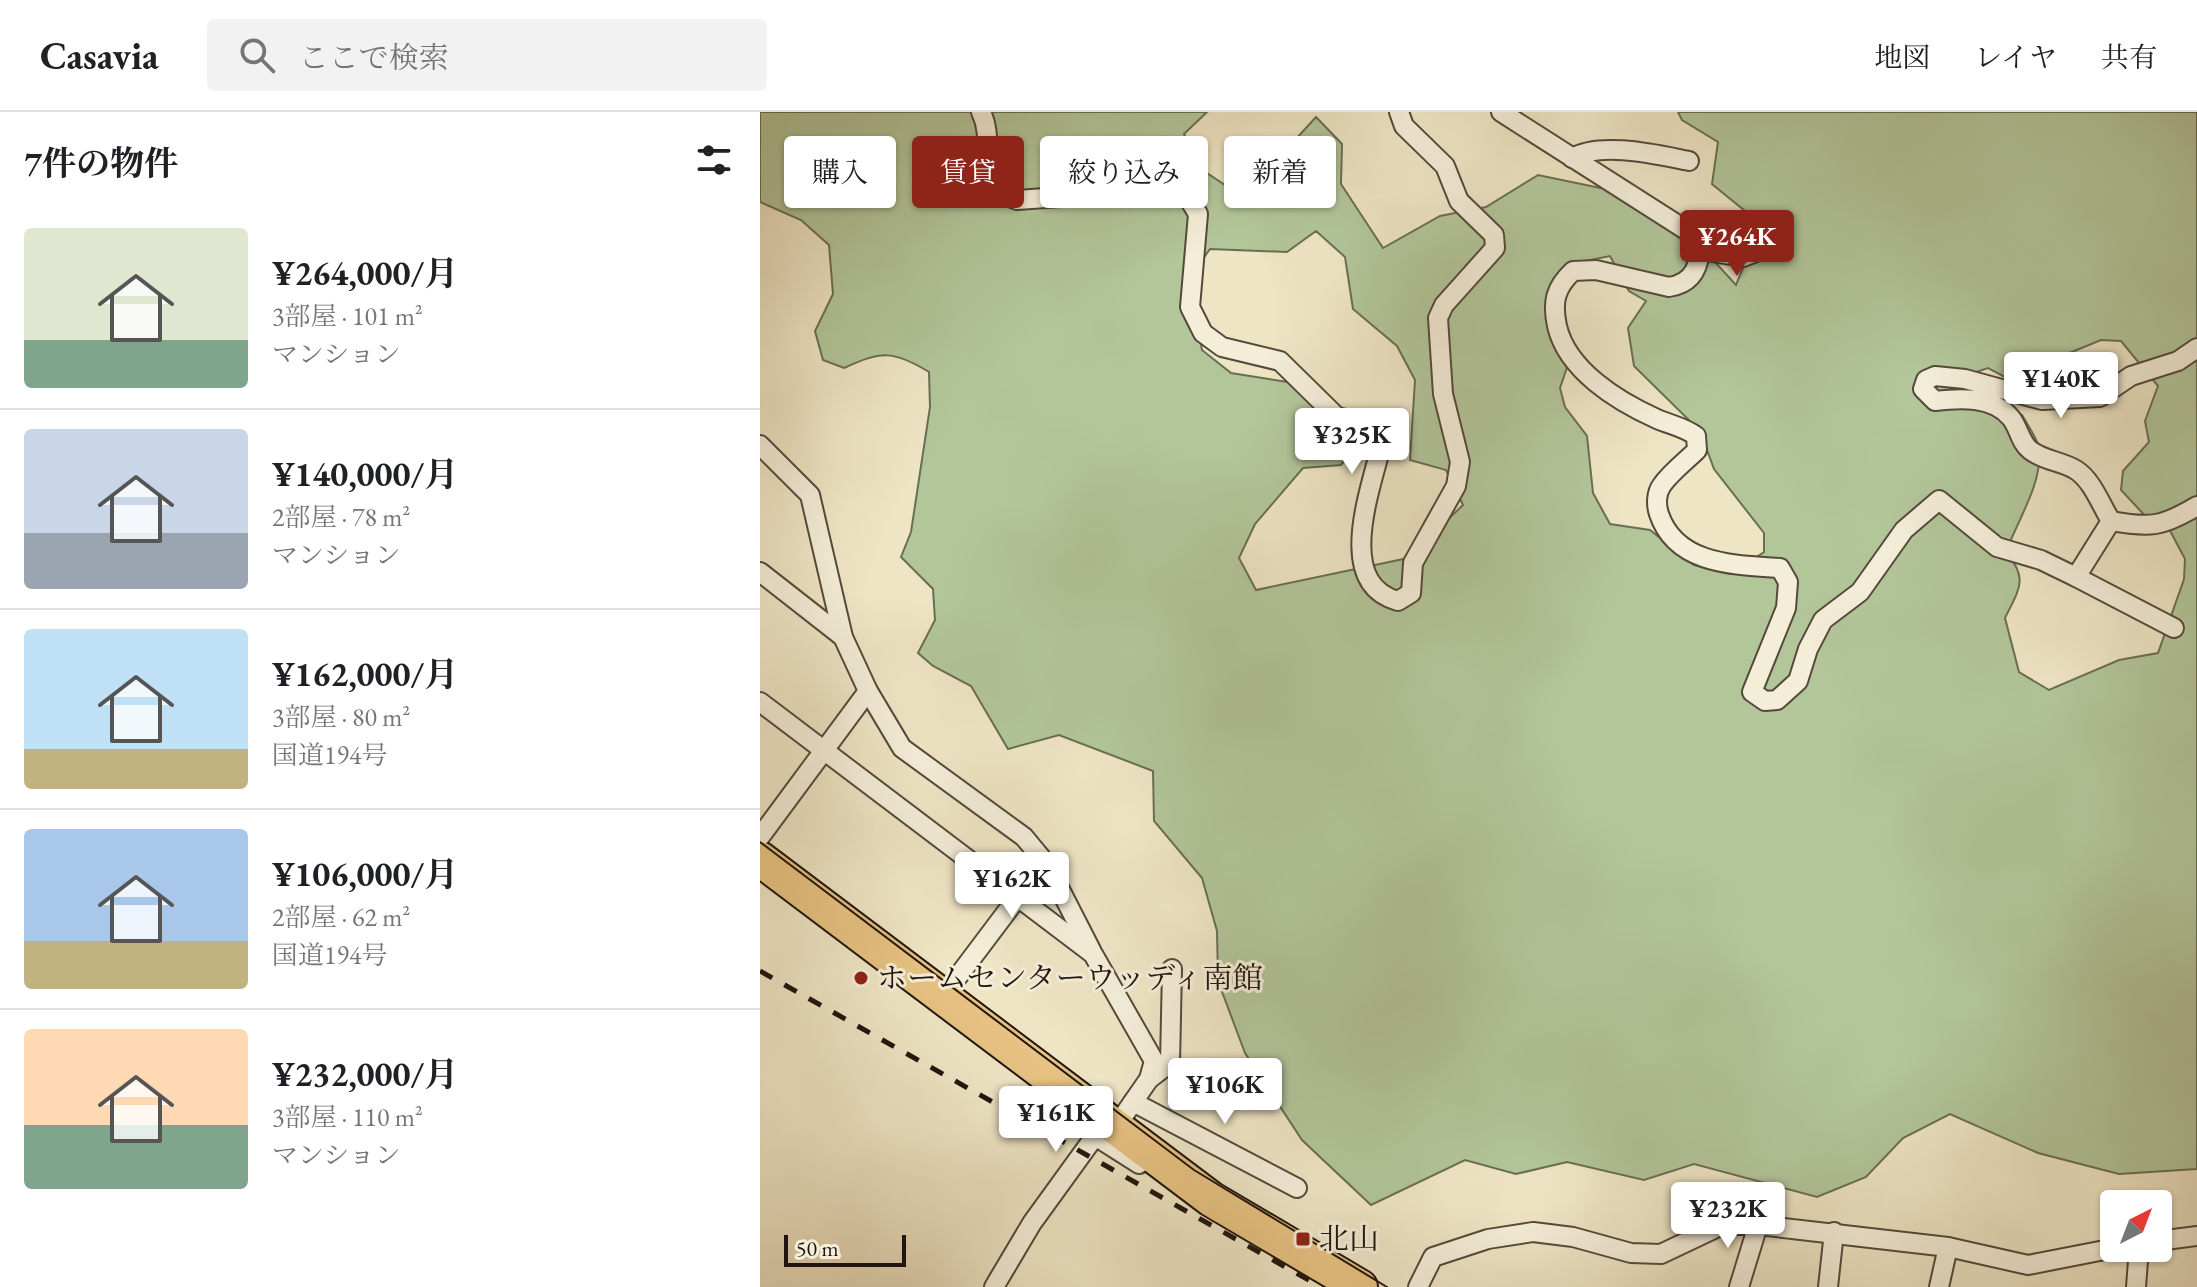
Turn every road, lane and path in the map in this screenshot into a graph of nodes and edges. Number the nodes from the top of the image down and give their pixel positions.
1 (981, 112) edge
2 (1399, 112) edge
3 (1501, 112) edge
4 (1572, 158) junction
5 (1689, 161) dead end
6 (1700, 250) junction
7 (1761, 250) dead end
8 (2197, 348) edge
9 (760, 445) edge
10 (2197, 506) edge
11 (2111, 521) junction
12 (760, 572) edge
13 (2076, 577) junction
14 (2174, 628) dead end
15 (843, 637) junction
16 (868, 691) junction
17 (760, 702) edge
18 (824, 750) junction
19 (760, 837) edge
20 (760, 859) edge
21 (1017, 898) junction
22 (1093, 954) junction
23 (1172, 969) dead end
24 (944, 995) junction
25 (1149, 1079) junction
26 (1114, 1122) junction
27 (1297, 1188) dead end
28 (1758, 1225) junction
29 (1834, 1232) junction
30 (2197, 1236) edge
31 (2172, 1239) edge
32 (1948, 1247) junction
33 (2100, 1251) edge
34 (2138, 1262) edge
35 (994, 1287) edge
36 (1360, 1287) edge
37 (1418, 1287) edge
38 (1739, 1287) edge
39 (1828, 1287) edge
40 (1939, 1287) edge
41 (2136, 1287) edge

1 - 2 street
3 - 4 street
4 - 5 street
4 - 6 street
6 - 7 street
6 - 13 street
8 - 11 street
9 - 15 street
10 - 11 street
11 - 13 street
12 - 15 street
13 - 14 street
15 - 16 street
16 - 18 street
16 - 22 street
17 - 18 street
18 - 19 street
18 - 21 street
20 - 24 highway
21 - 22 street
21 - 24 street
22 - 25 street
23 - 25 street
24 - 26 highway
25 - 26 street
26 - 27 street
26 - 35 street
26 - 36 highway
28 - 29 street
28 - 37 street
28 - 38 street
29 - 32 street
29 - 39 street
30 - 31 street
32 - 33 street
32 - 40 street
34 - 41 street

